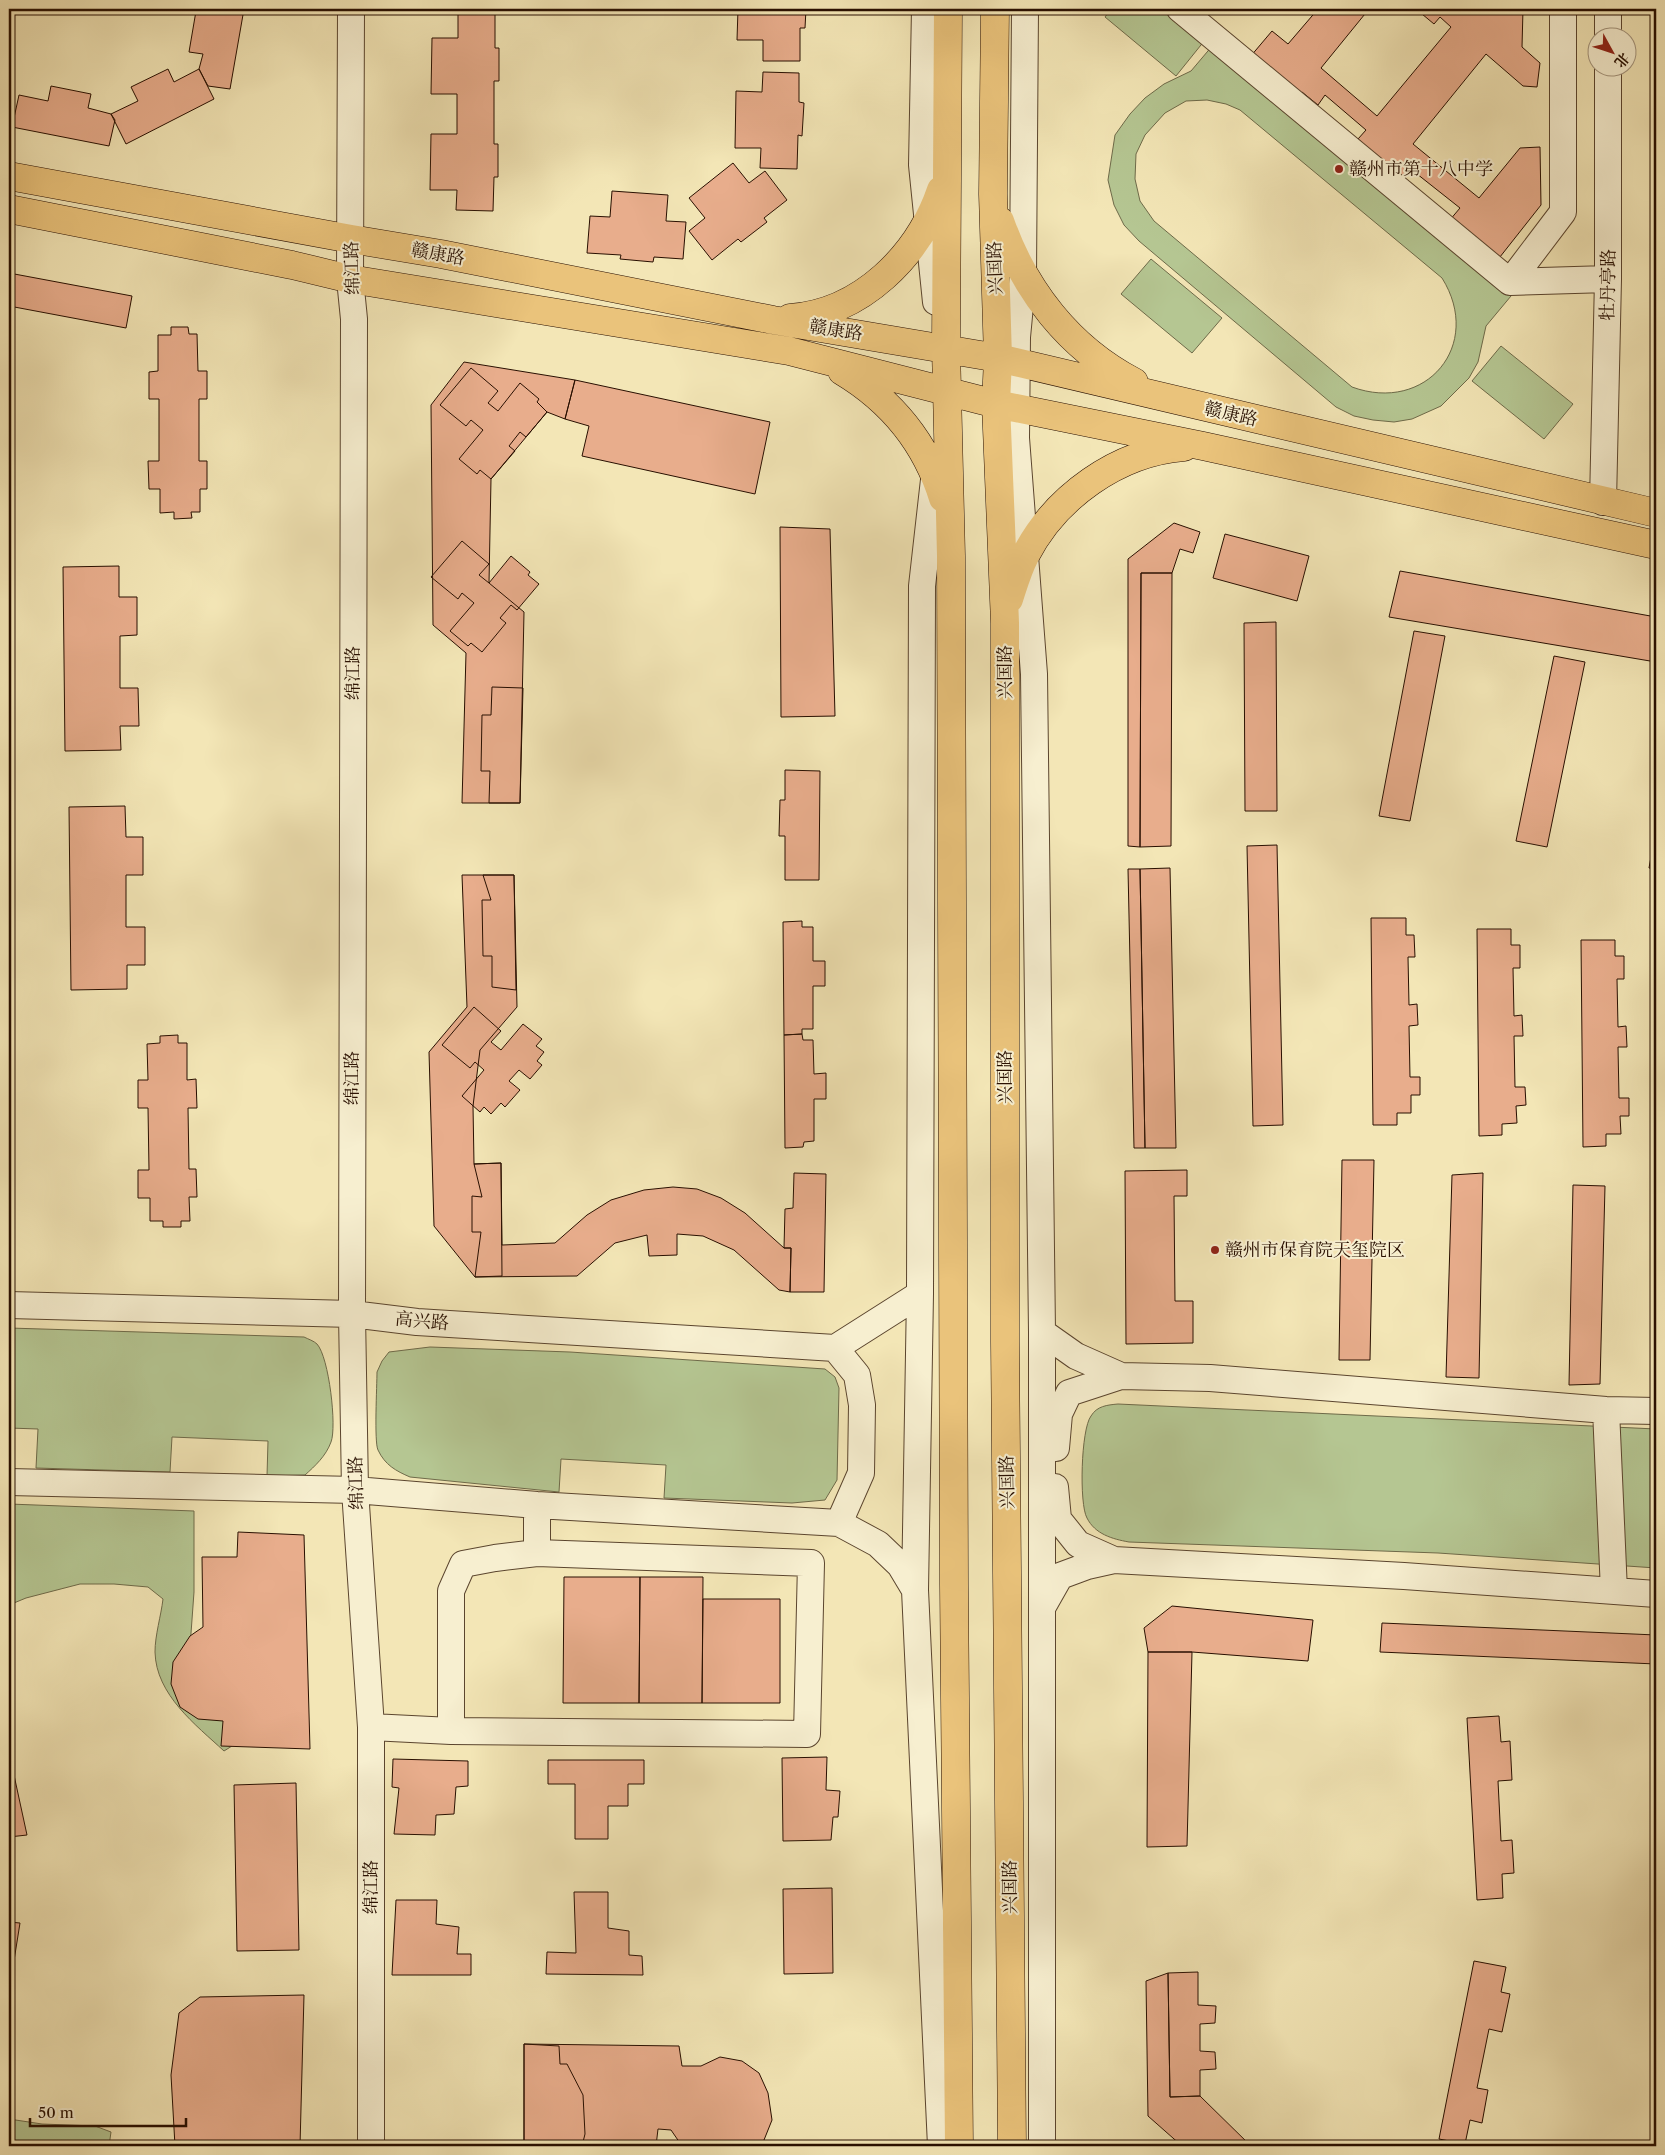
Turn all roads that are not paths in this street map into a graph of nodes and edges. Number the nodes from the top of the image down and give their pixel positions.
1 (350, 9) edge
2 (925, 9) edge
3 (948, 9) edge
4 (995, 9) edge
5 (1025, 9) edge
6 (1180, 9) edge
7 (1563, 9) edge
8 (1608, 9) edge
9 (1608, 28) edge
10 (1608, 78) edge
11 (947, 162) junction
12 (9, 176) edge
13 (993, 194) junction
14 (9, 209) edge
15 (928, 221) junction
16 (350, 239) junction
17 (1023, 274) junction
18 (350, 279) junction
19 (1608, 279) junction
20 (1510, 282) junction
21 (773, 320) junction
22 (942, 348) junction
23 (789, 352) junction
24 (1007, 360) junction
25 (943, 390) junction
26 (1193, 405) junction
27 (1006, 406) junction
28 (1203, 446) junction
29 (935, 475) junction
30 (1603, 502) junction
31 (1656, 513) edge
32 (1656, 545) edge
33 (951, 556) junction
34 (1024, 558) junction
35 (1004, 622) junction
36 (920, 1294) junction
37 (9, 1305) edge
38 (352, 1314) junction
39 (1042, 1332) junction
40 (835, 1348) junction
41 (1121, 1376) junction
42 (1606, 1410) junction
43 (1656, 1411) edge
44 (9, 1482) edge
45 (355, 1490) junction
46 (538, 1505) junction
47 (839, 1523) junction
48 (537, 1553) junction
49 (1114, 1560) junction
50 (915, 1590) junction
51 (1614, 1591) junction
52 (1656, 1594) edge
53 (1042, 1608) junction
54 (371, 1728) junction
55 (451, 1730) junction
56 (371, 2146) edge
57 (941, 2146) edge
58 (959, 2146) edge
59 (1012, 2146) edge
60 (1042, 2146) edge

1 - 16 street, 绵江路
2 - 15 street
3 - 11 main road
4 - 13 main road, 兴国路
5 - 17 street
6 - 20 street
7 - 20 street
8 - 9 street
10 - 19 street, 牡丹亭路
11 - 15 main road
11 - 22 main road
12 - 16 main road, 赣康路
13 - 17 main road
13 - 24 main road, 兴国路
14 - 18 main road, 赣康路
15 - 21 main road
15 - 22 street
16 - 18 street, 绵江路
16 - 21 main road, 赣康路
17 - 24 street
17 - 26 main road
18 - 23 main road, 赣康路
18 - 38 street, 绵江路
19 - 20 street
19 - 30 street, 牡丹亭路
21 - 22 main road, 赣康路
22 - 24 main road, 赣康路
22 - 25 main road
23 - 25 main road, 赣康路
23 - 29 main road
24 - 26 main road, 赣康路
24 - 27 main road, 兴国路
25 - 27 main road, 赣康路
25 - 29 street
25 - 33 main road
26 - 30 main road, 赣康路
27 - 28 main road, 赣康路
27 - 34 street
27 - 35 main road, 兴国路
28 - 32 main road, 赣康路
28 - 34 main road
29 - 33 main road
29 - 36 street
30 - 31 main road, 赣康路
33 - 58 main road
34 - 35 main road
34 - 39 street
35 - 59 main road, 兴国路
36 - 40 street
36 - 50 street
37 - 38 street, 高兴路
38 - 40 street, 高兴路
38 - 45 street, 绵江路
39 - 41 street
39 - 53 street
40 - 47 street
41 - 42 street
41 - 49 street
42 - 43 street
42 - 51 street
44 - 45 street
45 - 46 street
45 - 54 street, 绵江路
46 - 47 street
46 - 48 street
47 - 50 street
48 - 55 street
48 - 55 street
49 - 51 street
49 - 53 street
50 - 57 street
51 - 52 street
53 - 60 street
54 - 55 street
54 - 56 street, 绵江路

